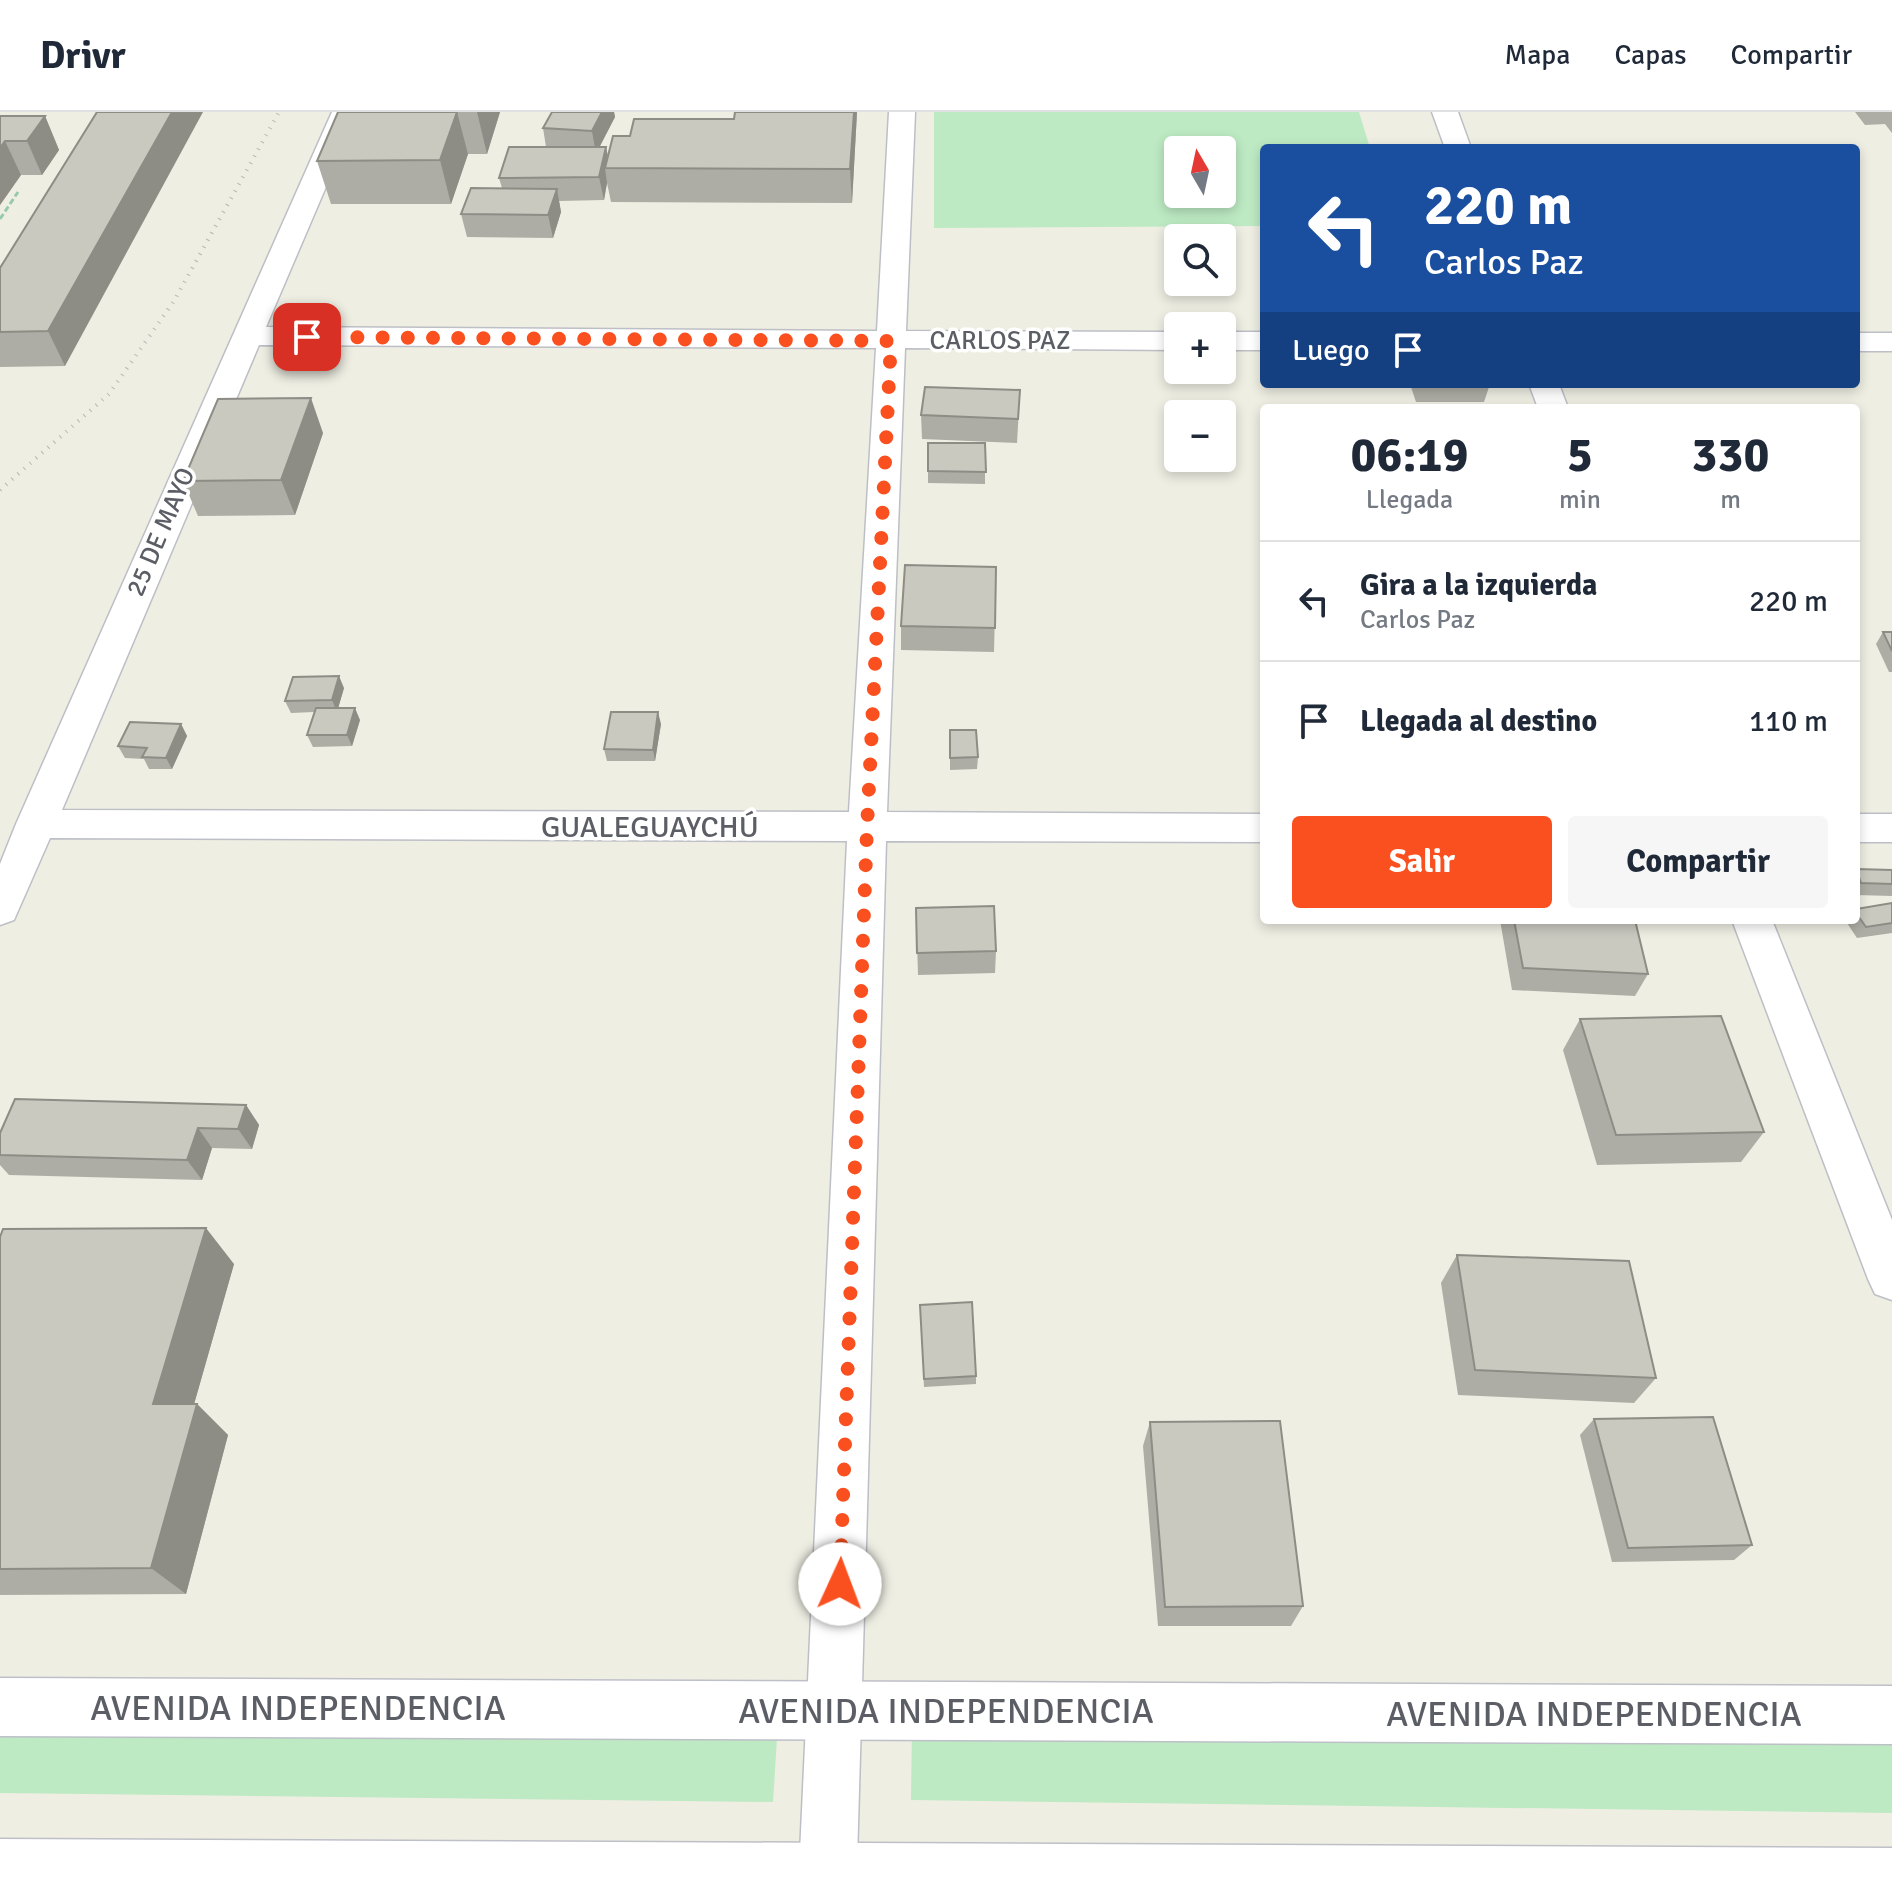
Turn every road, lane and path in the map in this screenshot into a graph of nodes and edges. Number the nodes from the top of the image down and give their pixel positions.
1 (345, 112) edge
2 (902, 112) edge
3 (1445, 112) edge
4 (1457, 144) edge
5 (9, 192) dead end
6 (0, 219) edge
7 (246, 336) junction
8 (891, 341) junction
9 (1164, 341) edge
10 (1236, 341) edge
11 (1260, 341) edge
12 (1860, 342) edge
13 (1892, 342) edge
14 (35, 824) junction
15 (867, 828) junction
16 (1260, 828) edge
17 (1860, 828) edge
18 (1892, 828) edge
19 (0, 909) edge
20 (1754, 924) edge
21 (1892, 1279) edge
22 (0, 1707) edge
23 (836, 1710) junction
24 (1892, 1715) edge
25 (0, 1870) edge
26 (1892, 1879) edge
27 (828, 1885) edge

1 - 7 street, 25 DE MAYO
2 - 8 street
3 - 4 street
5 - 6 path
7 - 8 street, CARLOS PAZ
7 - 14 street, 25 DE MAYO
8 - 9 street, CARLOS PAZ
8 - 15 street
10 - 11 street
12 - 13 street
14 - 15 street, GUALEGUAYCHÚ
14 - 19 street, 25 DE MAYO
15 - 16 street, GUALEGUAYCHÚ
15 - 23 street
17 - 18 street
20 - 21 street
22 - 23 main road, AVENIDA INDEPENDENCIA
23 - 24 main road, AVENIDA INDEPENDENCIA
23 - 27 street
25 - 27 main road
26 - 27 main road

